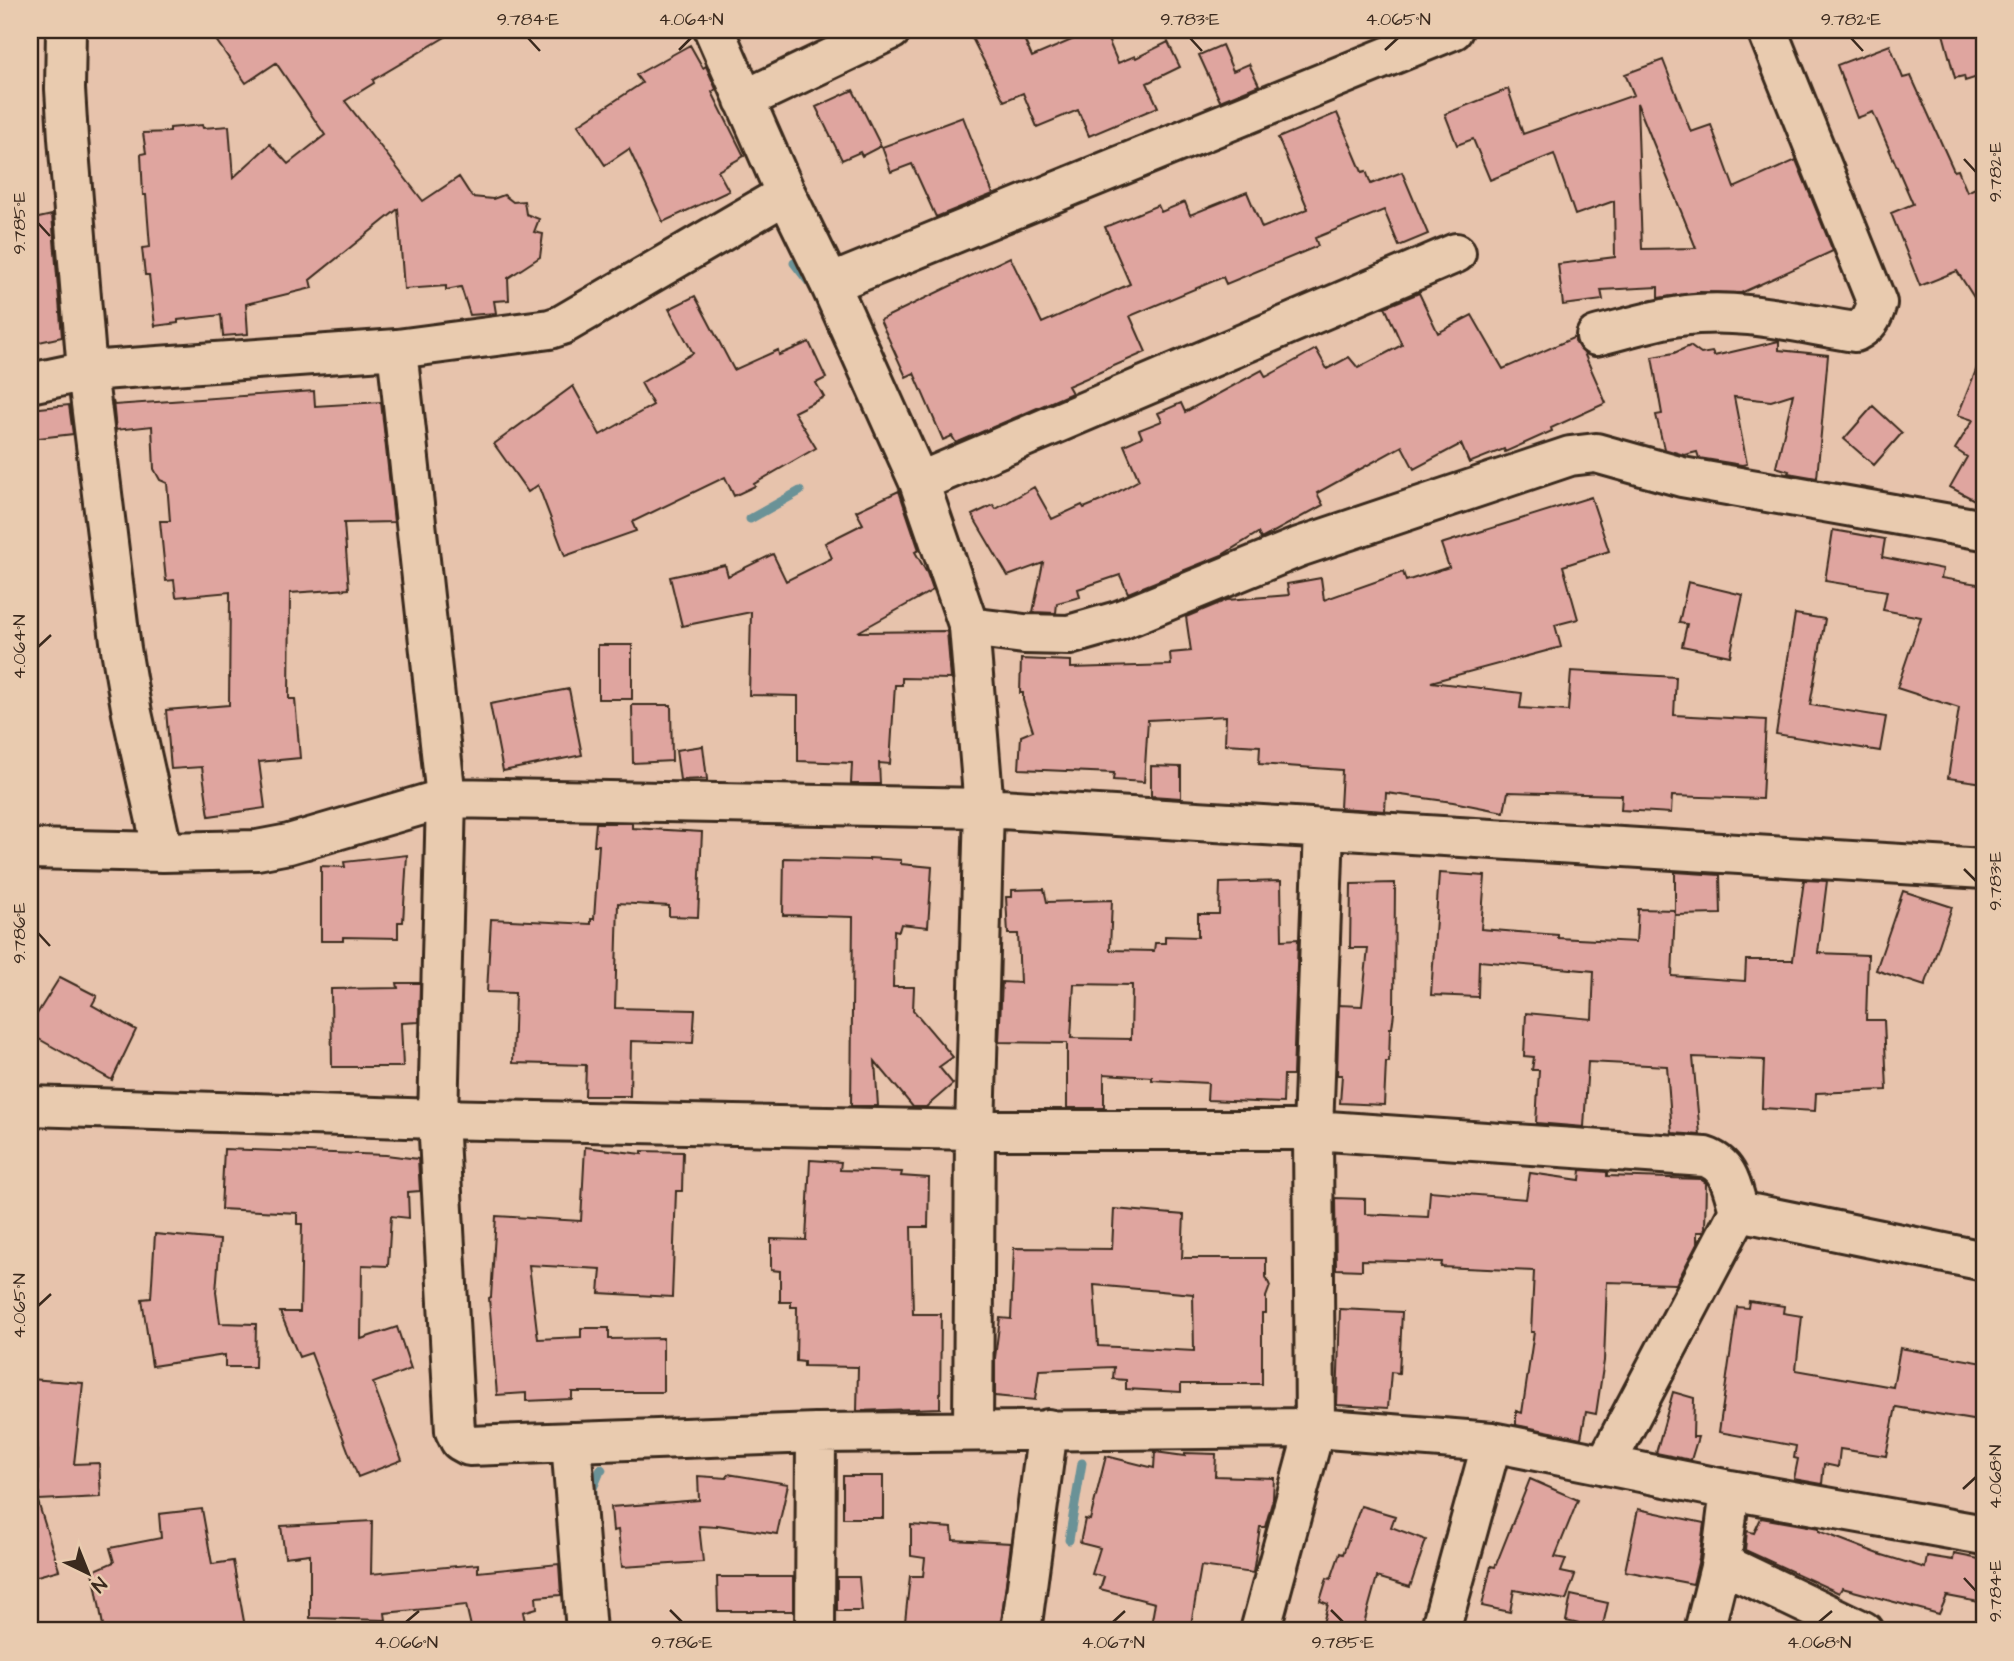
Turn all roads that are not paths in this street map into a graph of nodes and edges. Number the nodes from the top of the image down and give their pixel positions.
1 (66, 30) edge
2 (714, 30) edge
3 (891, 30) edge
4 (1453, 30) edge
5 (1767, 30) edge
6 (744, 100) junction
7 (786, 194) junction
8 (1456, 253) dead end
9 (830, 284) junction
10 (1597, 336) dead end
11 (397, 349) junction
12 (86, 371) junction
13 (30, 383) edge
14 (919, 482) junction
15 (1984, 530) edge
16 (969, 627) junction
17 (446, 798) junction
18 (984, 808) junction
19 (1324, 829) junction
20 (30, 849) edge
21 (163, 852) junction
22 (1984, 869) edge
23 (30, 1106) edge
24 (439, 1119) junction
25 (975, 1129) junction
26 (1312, 1130) junction
27 (1739, 1211) junction
28 (1984, 1261) edge
29 (1315, 1428) junction
30 (1048, 1429) junction
31 (973, 1430) junction
32 (816, 1433) junction
33 (571, 1442) junction
34 (1492, 1442) junction
35 (1605, 1465) junction
36 (1730, 1490) junction
37 (1984, 1535) edge
38 (1721, 1563) junction
39 (586, 1631) edge
40 (816, 1631) edge
41 (1021, 1631) edge
42 (1260, 1631) edge
43 (1440, 1631) edge
44 (1704, 1631) edge
45 (1863, 1631) edge

1 - 12 street
2 - 6 street
3 - 6 street
4 - 9 street
5 - 10 street
6 - 7 street
7 - 9 street
7 - 11 street
8 - 14 street
9 - 14 street
11 - 12 street
11 - 17 street
12 - 13 street
12 - 21 street
14 - 16 street
15 - 16 street
16 - 18 street
17 - 18 street
17 - 21 street
17 - 24 street
18 - 19 street
18 - 25 street
19 - 22 street
19 - 26 street
20 - 21 street
23 - 24 street
24 - 25 street
24 - 33 street
25 - 26 street
25 - 31 street
26 - 27 street
26 - 29 street
27 - 28 street
27 - 35 street
29 - 30 street
29 - 34 street
29 - 42 street
30 - 31 street
30 - 41 street
31 - 32 street
32 - 33 street
32 - 40 street
33 - 39 street
34 - 35 street
34 - 43 street
35 - 36 street
36 - 37 street
36 - 38 street
38 - 44 street
38 - 45 street

